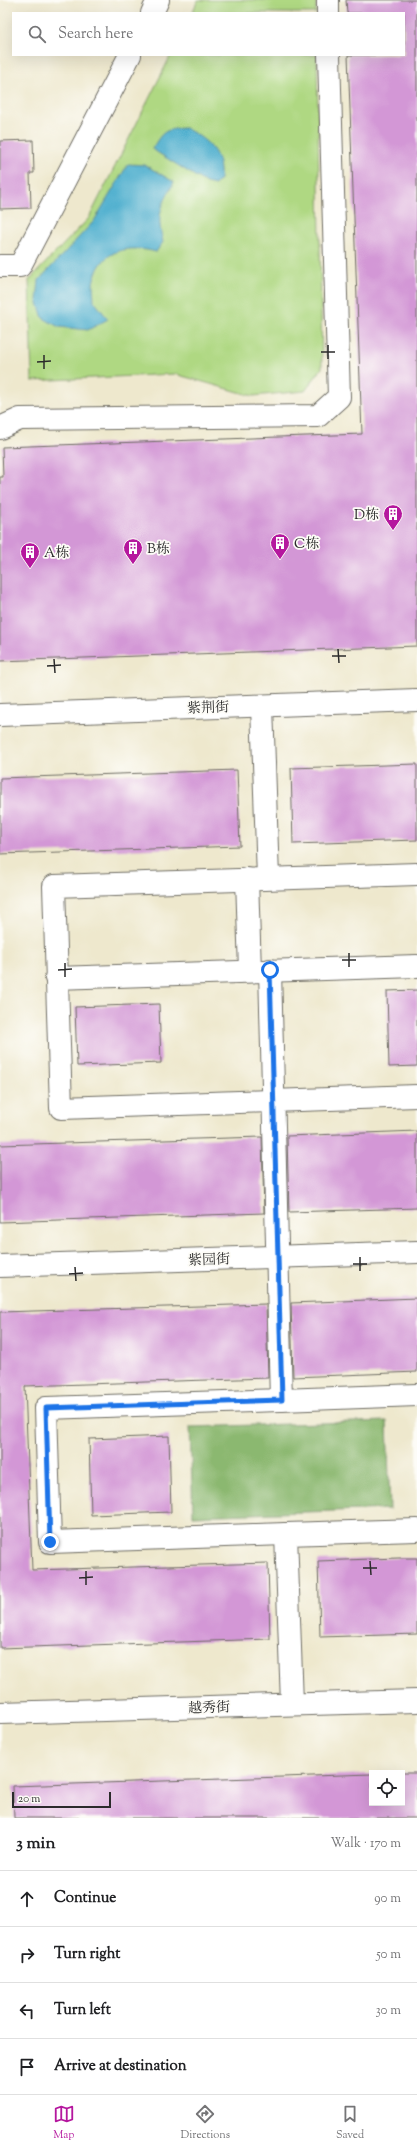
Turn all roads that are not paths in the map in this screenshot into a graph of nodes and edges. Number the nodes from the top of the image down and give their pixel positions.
1 (158, 0) edge
2 (328, 0) edge
3 (152, 12) edge
4 (328, 12) edge
5 (129, 56) edge
6 (329, 56) edge
7 (0, 266) edge
8 (0, 428) edge
9 (417, 700) edge
10 (262, 706) junction
11 (0, 715) edge
12 (417, 874) edge
13 (257, 879) junction
14 (417, 966) edge
15 (260, 971) junction
16 (56, 978) junction
17 (417, 1096) edge
18 (274, 1101) junction
19 (417, 1252) edge
20 (276, 1257) junction
21 (0, 1266) edge
22 (417, 1395) edge
23 (282, 1400) junction
24 (417, 1530) edge
25 (286, 1534) junction
26 (417, 1701) edge
27 (292, 1704) junction
28 (0, 1713) edge

1 - 3 street
2 - 4 street
5 - 7 street
6 - 8 street
9 - 10 street, 紫荆街
10 - 11 street, 紫荆街
10 - 13 street
12 - 13 street
13 - 15 street
13 - 16 street
14 - 15 street
15 - 16 street
15 - 18 street
16 - 18 street
17 - 18 street
18 - 20 street
19 - 20 street, 紫园街
20 - 21 street, 紫园街
20 - 23 street
22 - 23 street
23 - 25 street
24 - 25 street
25 - 27 street
26 - 27 street, 越秀街
27 - 28 street, 越秀街

